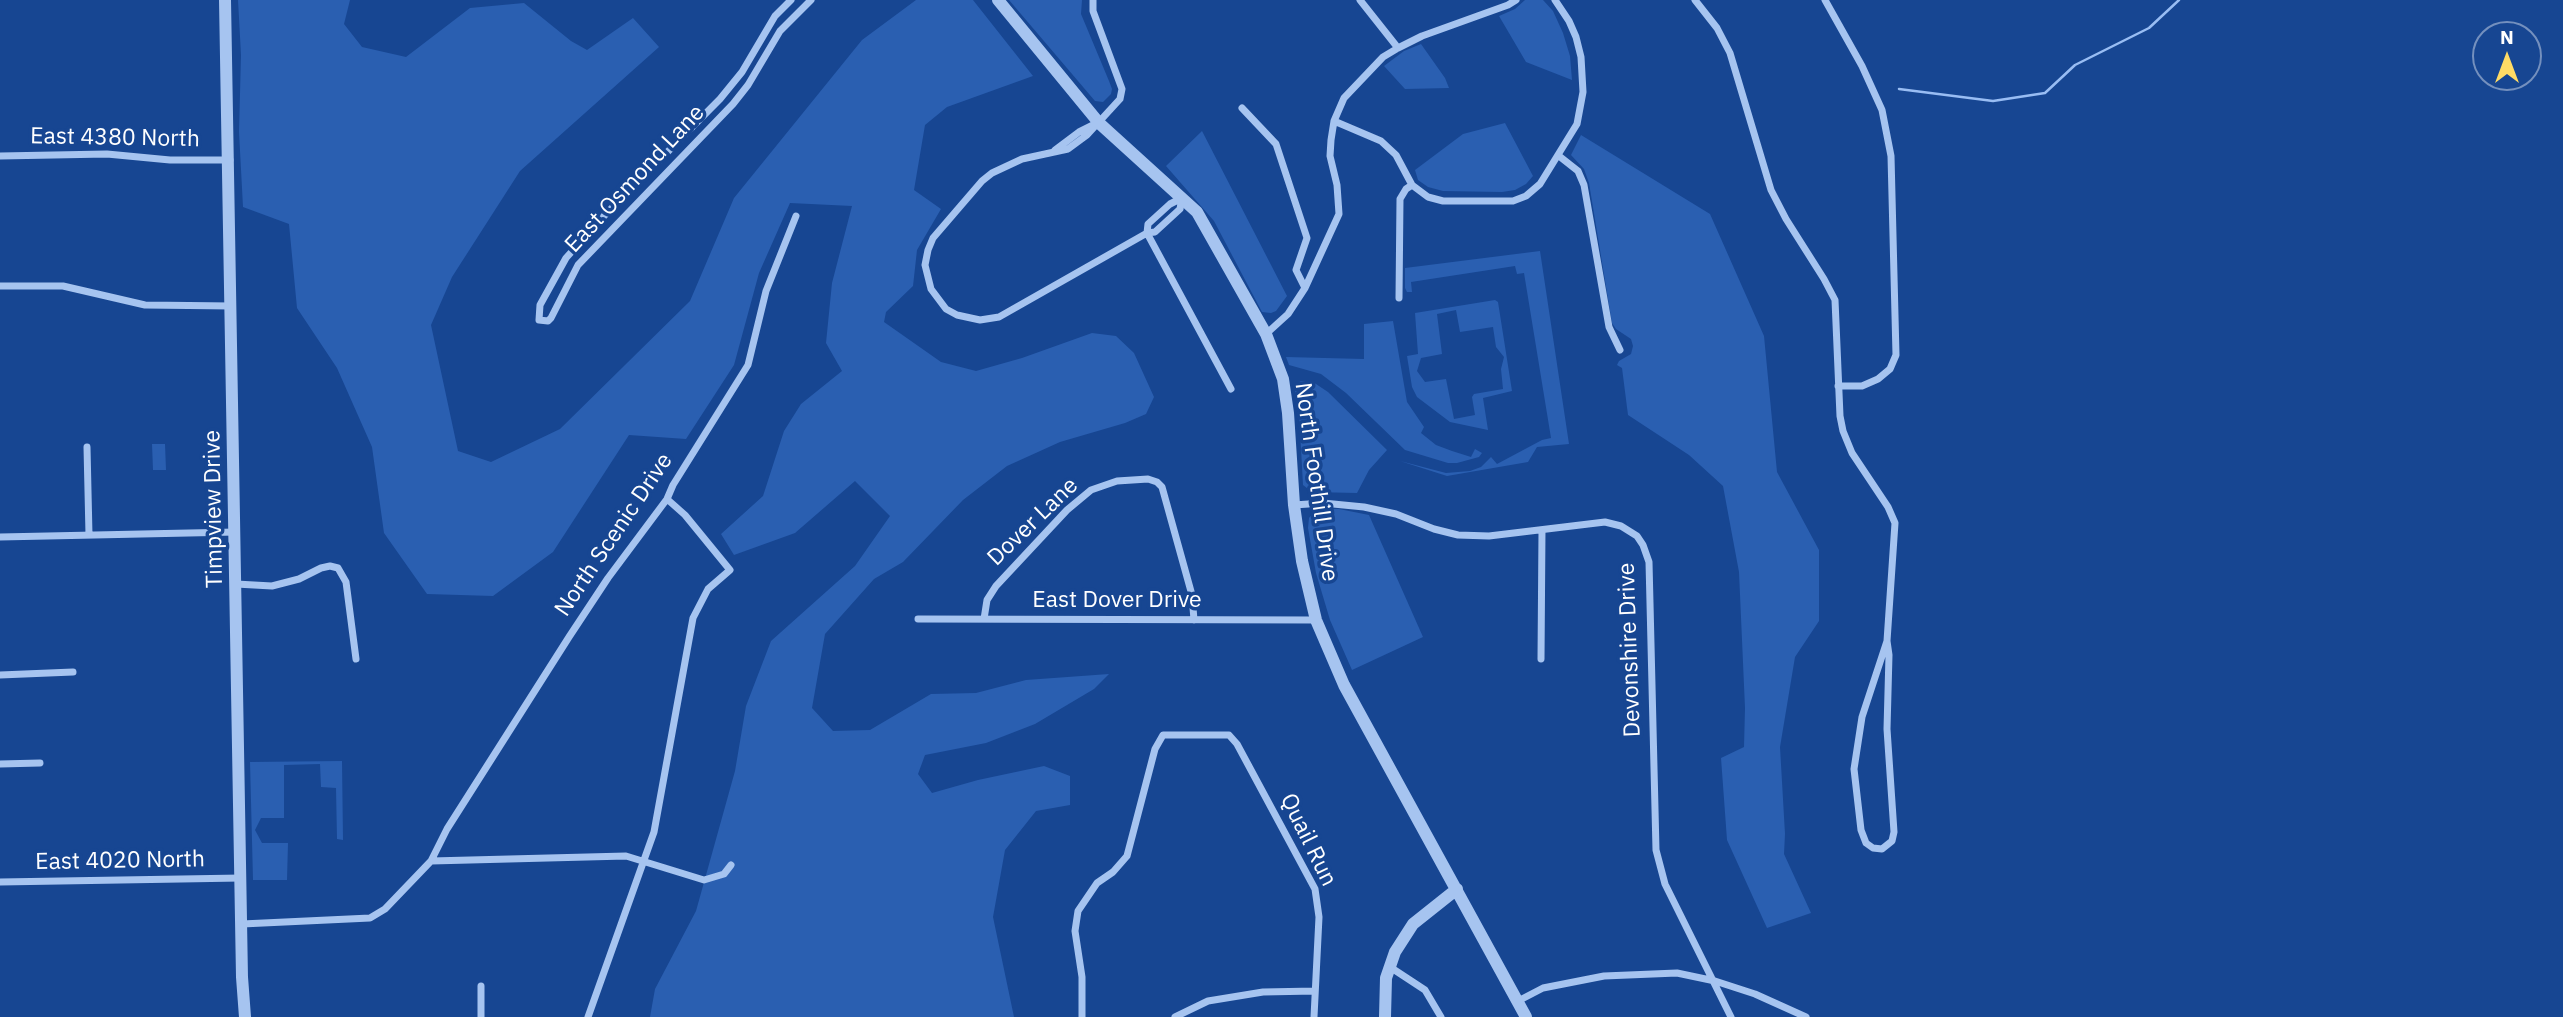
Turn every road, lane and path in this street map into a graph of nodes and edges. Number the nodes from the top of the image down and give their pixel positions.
1 (225, 0) edge
2 (791, 0) edge
3 (811, 0) edge
4 (998, 0) edge
5 (1093, 0) edge
6 (1360, 0) edge
7 (1516, 0) edge
8 (1555, 0) edge
9 (1695, 0) edge
10 (1825, 0) edge
11 (761, 38) junction
12 (772, 45) junction
13 (1398, 48) junction
14 (1242, 108) dead end
15 (1334, 121) junction
16 (1099, 123) junction
17 (0, 156) edge
18 (1559, 156) junction
19 (230, 160) junction
20 (1412, 184) junction
21 (1182, 198) junction
22 (796, 216) dead end
23 (1146, 233) junction
24 (0, 286) edge
25 (1305, 288) junction
26 (1398, 298) dead end
27 (232, 306) junction
28 (1266, 334) junction
29 (1620, 350) dead end
30 (1838, 386) junction
31 (1231, 389) dead end
32 (87, 447) dead end
33 (667, 499) junction
34 (1294, 505) junction
35 (1542, 530) junction
36 (236, 533) junction
37 (89, 535) junction
38 (0, 537) edge
39 (236, 584) junction
40 (918, 619) dead end
41 (984, 619) junction
42 (1195, 620) junction
43 (1316, 620) junction
44 (1887, 642) junction
45 (356, 659) dead end
46 (1541, 659) dead end
47 (73, 672) dead end
48 (0, 675) edge
49 (40, 763) dead end
50 (0, 764) edge
51 (431, 861) junction
52 (643, 861) junction
53 (731, 865) dead end
54 (242, 878) junction
55 (0, 882) edge
56 (1457, 889) junction
57 (242, 924) junction
58 (1390, 967) junction
59 (1715, 981) junction
60 (481, 986) dead end
61 (1314, 991) junction
62 (1518, 1001) junction
63 (245, 1017) edge
64 (481, 1017) edge
65 (588, 1017) edge
66 (1083, 1017) edge
67 (1175, 1017) edge
68 (1314, 1017) edge
69 (1385, 1017) edge
70 (1441, 1017) edge
71 (1527, 1017) edge
72 (1731, 1017) edge
73 (1806, 1017) edge

1 - 19 street, Timpview Drive
2 - 11 street, East Osmond Lane
3 - 12 street, East Osmond Lane
4 - 16 street, North Foothill Drive
5 - 16 street
6 - 13 street
7 - 13 street
8 - 18 street
9 - 30 street
10 - 30 street
11 - 12 street
11 - 12 street, East Osmond Lane
13 - 15 street
14 - 25 street
15 - 20 street
15 - 25 street
16 - 21 street, North Foothill Drive
16 - 23 street
17 - 19 street, East 4380 North
18 - 20 street
18 - 29 street
19 - 27 street, Timpview Drive
20 - 26 street
21 - 23 street
21 - 28 street, North Foothill Drive
22 - 33 street, North Scenic Drive
23 - 31 street
24 - 27 street
25 - 28 street
27 - 36 street, Timpview Drive
28 - 34 street, North Foothill Drive
30 - 44 street
32 - 37 street
33 - 51 street, North Scenic Drive
33 - 52 street
34 - 35 street, Devonshire Drive
34 - 43 street, North Foothill Drive
35 - 46 street
35 - 59 street, Devonshire Drive
36 - 37 street
36 - 39 street, Timpview Drive
37 - 38 street
39 - 45 street
39 - 54 street, Timpview Drive
40 - 41 street, East Dover Drive
41 - 42 street, East Dover Drive
41 - 42 street, Dover Lane
42 - 43 street, East Dover Drive
43 - 56 street, North Foothill Drive
44 - 44 street
47 - 48 street
49 - 50 street
51 - 52 street
51 - 57 street, North Scenic Drive
52 - 53 street
52 - 65 street
54 - 55 street, East 4020 North
54 - 57 street, Timpview Drive
56 - 58 street
56 - 62 street, North Foothill Drive
57 - 63 street, Timpview Drive
58 - 69 street
58 - 70 street
59 - 62 street
59 - 72 street, Devonshire Drive
59 - 73 street
60 - 64 street
61 - 66 street, Quail Run
61 - 67 street
61 - 68 street, Quail Run
62 - 71 street, North Foothill Drive

